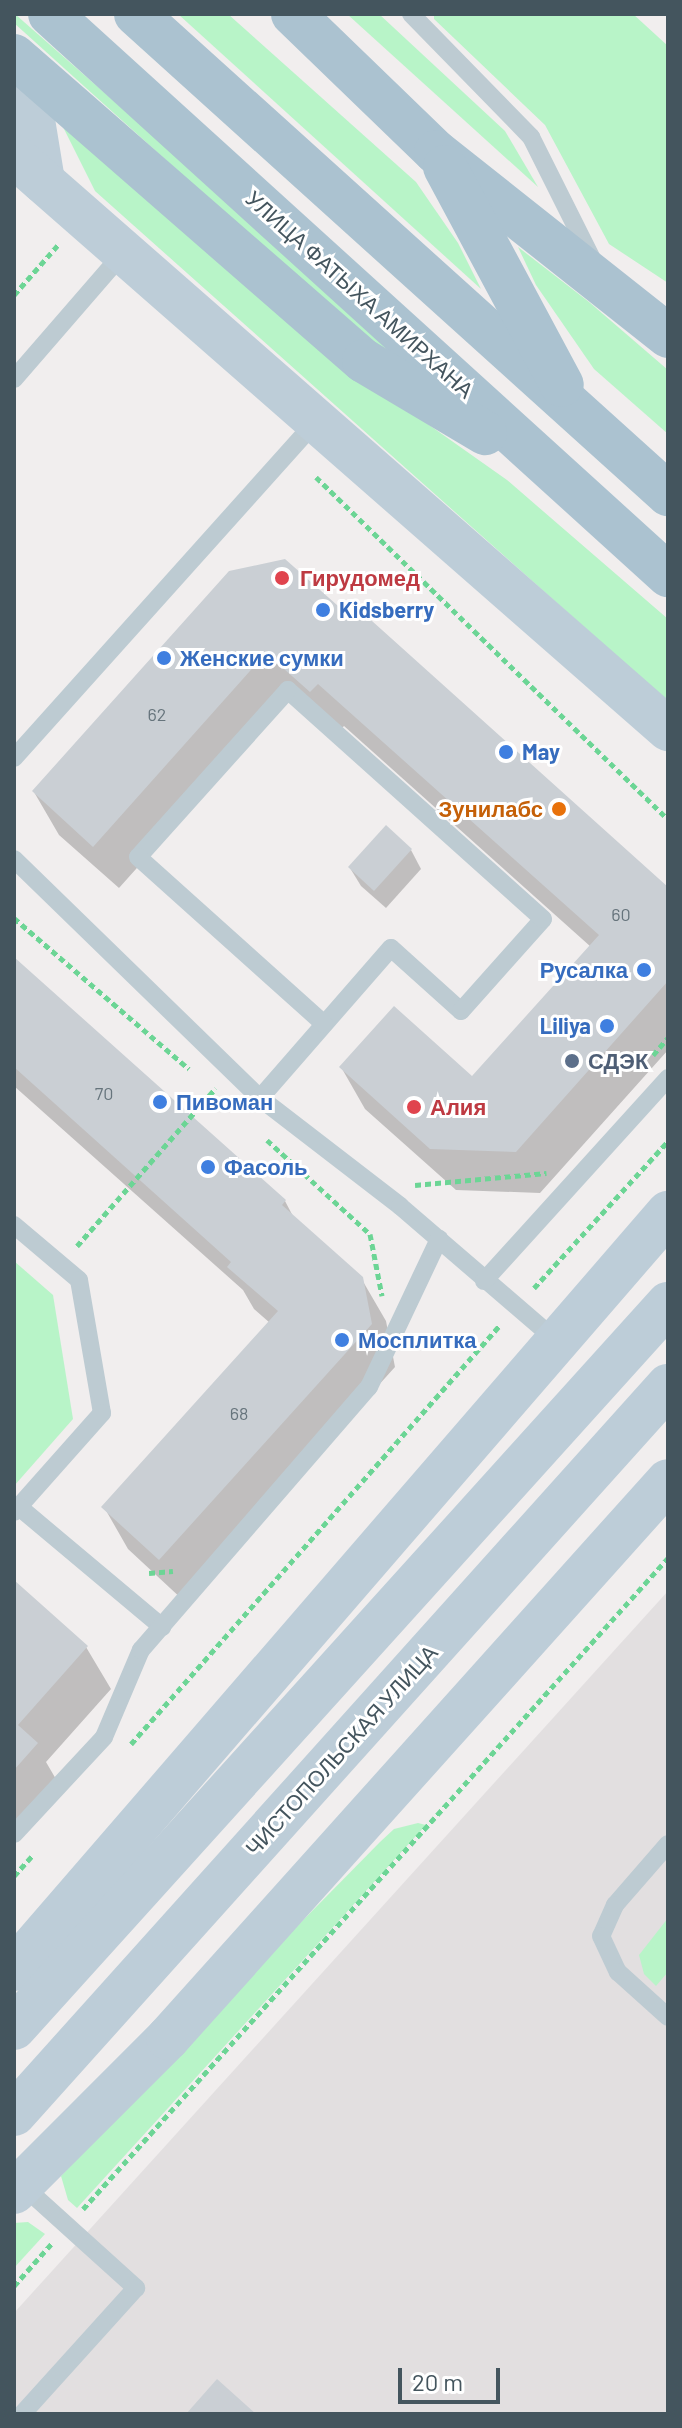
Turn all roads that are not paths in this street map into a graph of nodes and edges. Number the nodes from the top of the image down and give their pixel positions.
1 (50, 14) edge
2 (136, 14) edge
3 (293, 14) edge
4 (411, 14) edge
5 (19, 60) edge
6 (436, 152) junction
7 (28, 168) edge
8 (115, 263) junction
9 (605, 285) junction
10 (668, 336) edge
11 (14, 379) edge
12 (578, 415) junction
13 (303, 437) junction
14 (563, 478) junction
15 (668, 494) edge
16 (668, 575) edge
17 (668, 729) edge
18 (14, 758) edge
19 (14, 859) edge
20 (324, 1024) junction
21 (668, 1078) edge
22 (260, 1098) junction
23 (668, 1213) edge
24 (14, 1225) edge
25 (439, 1239) junction
26 (484, 1281) junction
27 (668, 1304) edge
28 (557, 1341) junction
29 (668, 1386) edge
30 (668, 1481) edge
31 (17, 1510) edge
32 (162, 1627) junction
33 (14, 1834) edge
34 (668, 1844) edge
35 (14, 1969) edge
36 (668, 2017) edge
37 (14, 2028) edge
38 (14, 2114) edge
39 (18, 2188) edge
40 (22, 2414) edge

1 - 14 main road, УЛИЦА ФАТЫХА АМИРХАНА
2 - 12 main road
3 - 6 main road
4 - 9 lane
5 - 7 main road
5 - 14 main road
6 - 9 main road
6 - 12 main road
7 - 8 main road
8 - 11 lane
8 - 13 main road
9 - 10 main road
12 - 15 main road
13 - 17 main road
13 - 18 lane
14 - 16 main road, УЛИЦА ФАТЫХА АМИРХАНА
19 - 22 lane
20 - 20 lane
20 - 22 lane
21 - 26 lane
22 - 25 lane
23 - 28 main road
24 - 31 lane
25 - 26 lane
25 - 32 lane
26 - 28 lane
27 - 37 main road
28 - 35 main road
29 - 38 main road, ЧИСТОПОЛЬСКАЯ УЛИЦА
30 - 39 main road
31 - 32 lane
32 - 33 lane
34 - 36 lane
39 - 40 lane

